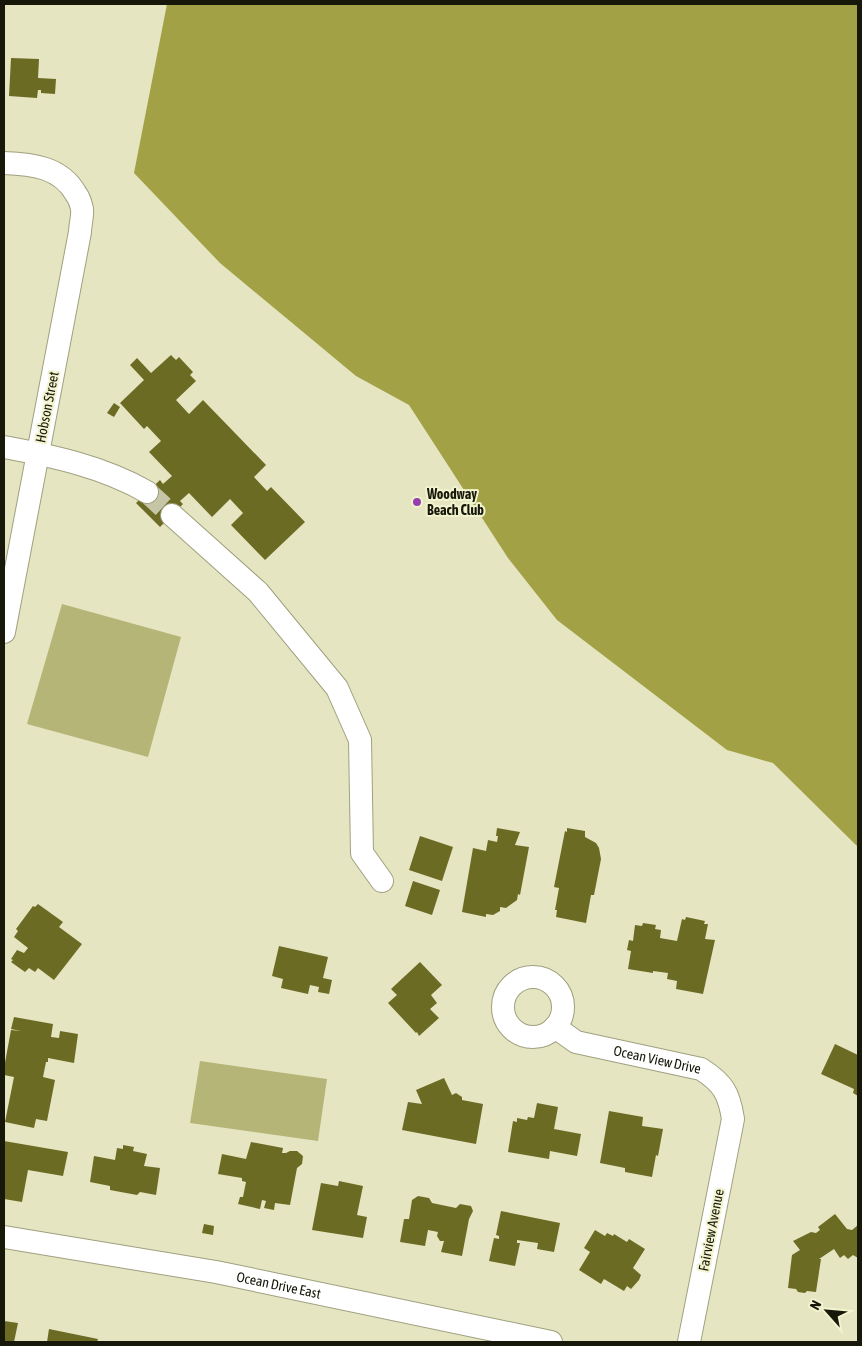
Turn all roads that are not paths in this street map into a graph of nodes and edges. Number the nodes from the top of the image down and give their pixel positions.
1 (4, 163) edge
2 (4, 447) edge
3 (38, 453) junction
4 (147, 492) tunnel mouth
5 (172, 515) tunnel mouth
6 (4, 632) edge
7 (382, 882) dead end
8 (555, 1027) dead end
9 (733, 1119) joint
10 (4, 1237) edge
11 (550, 1342) edge
12 (689, 1342) edge

1 - 3 street, Hobson Street
2 - 3 street
3 - 4 street
3 - 6 street, Hobson Street
5 - 7 street
8 - 9 street, Ocean View Drive
9 - 12 street, Fairview Avenue
10 - 11 street, Ocean Drive East

